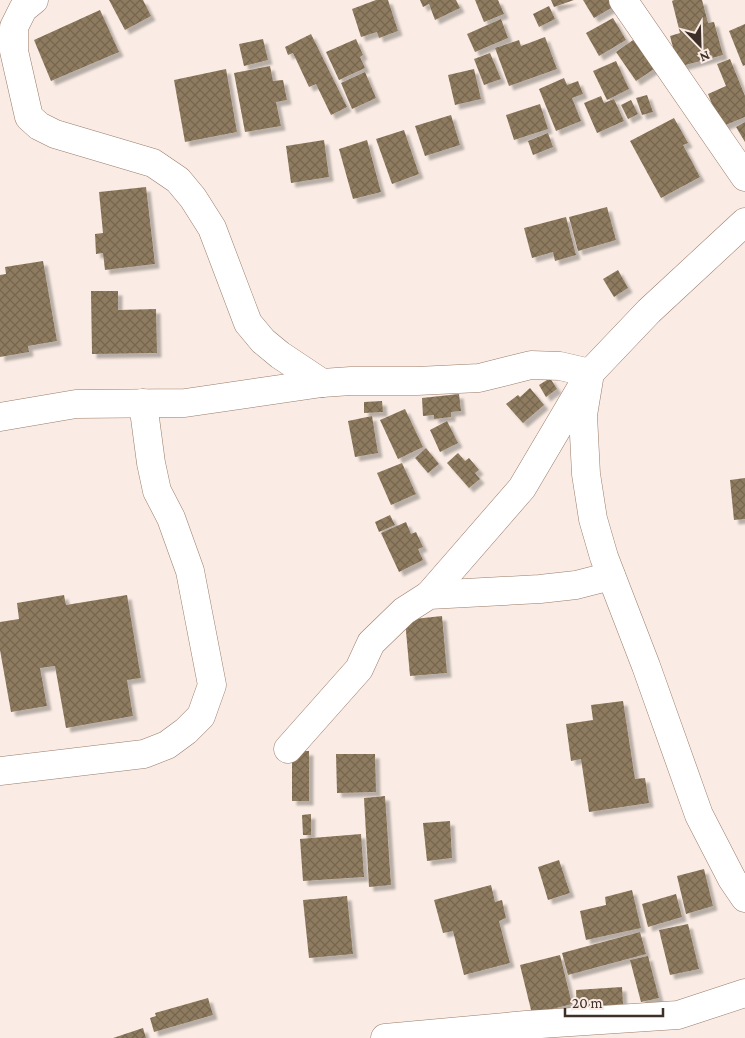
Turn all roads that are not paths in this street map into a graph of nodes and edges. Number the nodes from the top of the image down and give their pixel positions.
1 (34, 0) edge
2 (623, 0) edge
3 (745, 177) edge
4 (745, 222) edge
5 (590, 373) junction
6 (322, 383) junction
7 (143, 403) junction
8 (0, 417) edge
9 (611, 576) junction
10 (429, 596) junction
11 (288, 749) dead end
12 (0, 771) edge
13 (745, 898) edge
14 (745, 993) edge
15 (384, 1038) edge

1 - 6 street
2 - 3 street
4 - 5 street
5 - 6 street
5 - 9 street
5 - 10 street
6 - 7 street
7 - 8 street
7 - 12 street
9 - 10 street
9 - 13 street
10 - 11 street
14 - 15 street

